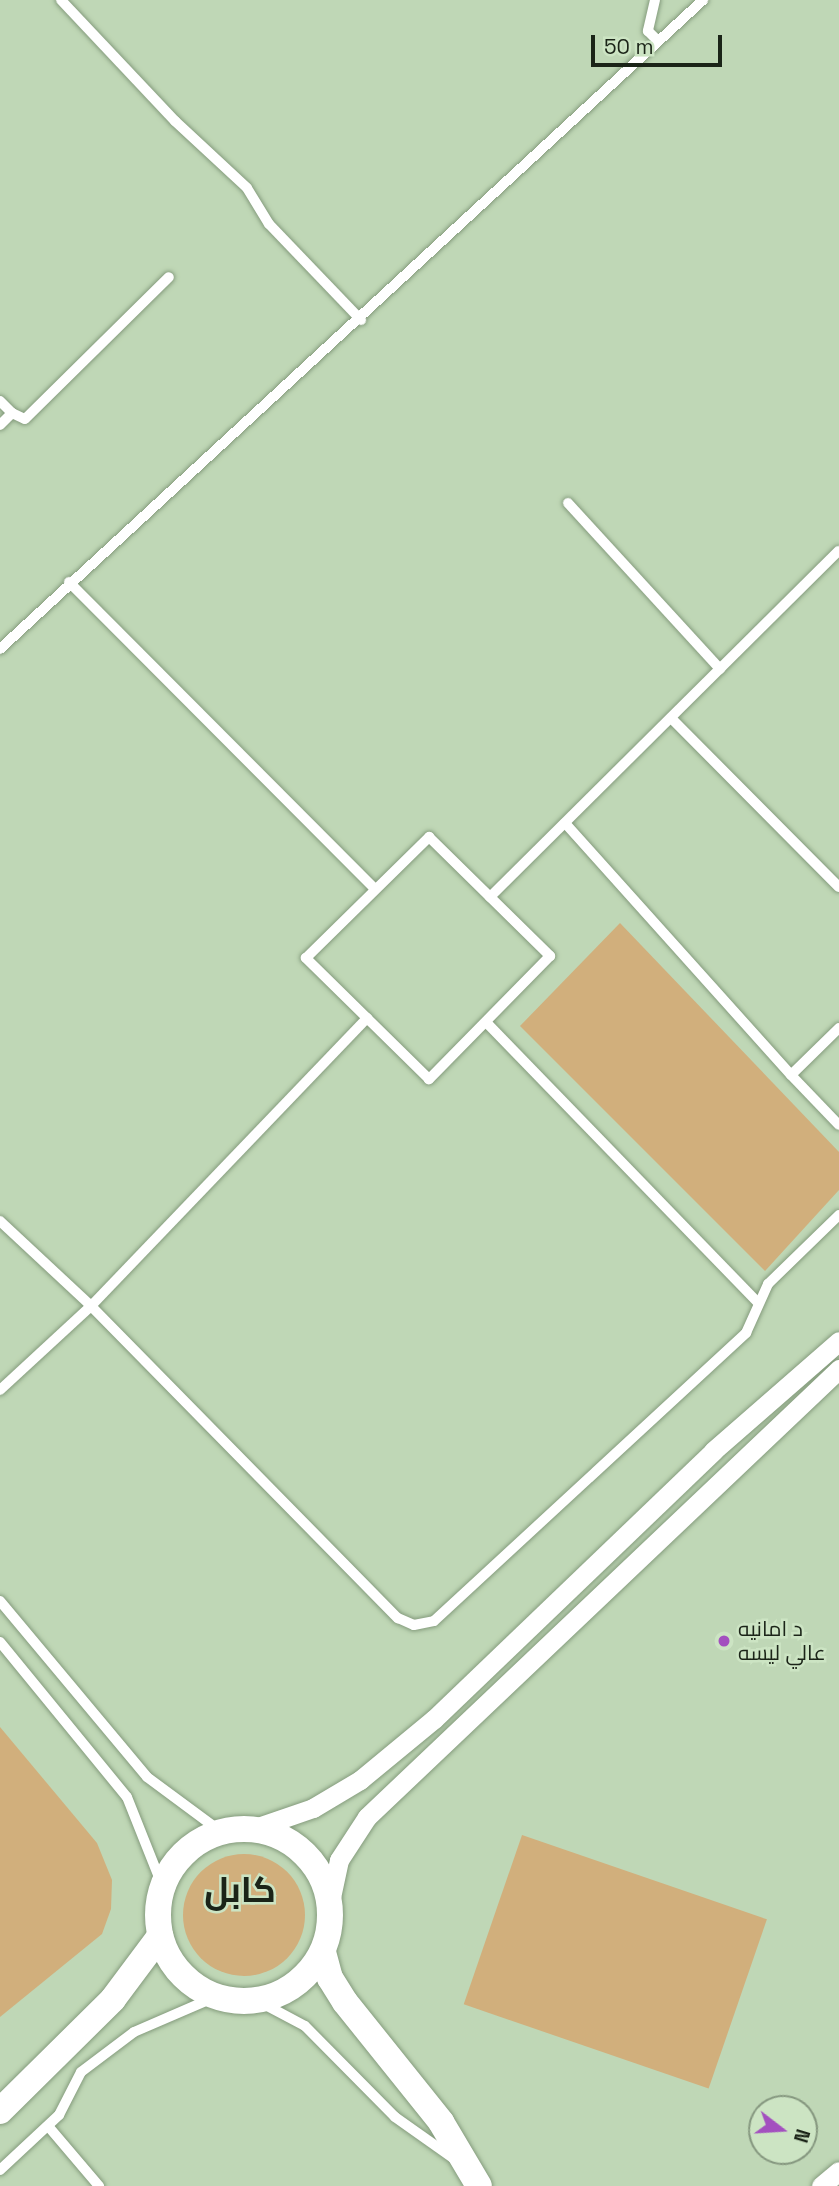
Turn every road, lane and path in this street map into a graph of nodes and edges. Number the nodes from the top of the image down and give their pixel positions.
1 (61, 0) edge
2 (655, 0) edge
3 (703, 0) edge
4 (658, 41) junction
5 (169, 277) dead end
6 (361, 320) junction
7 (0, 401) edge
8 (12, 413) junction
9 (0, 425) edge
10 (568, 503) dead end
11 (839, 551) edge
12 (69, 582) junction
13 (0, 649) edge
14 (720, 669) junction
15 (671, 718) junction
16 (565, 823) junction
17 (373, 887) junction
18 (839, 887) edge
19 (490, 897) junction
20 (367, 1018) junction
21 (486, 1022) junction
22 (839, 1028) edge
23 (791, 1075) junction
24 (839, 1125) edge
25 (839, 1215) edge
26 (0, 1221) edge
27 (758, 1303) junction
28 (91, 1306) junction
29 (839, 1341) edge
30 (839, 1370) edge
31 (0, 1390) edge
32 (0, 1601) edge
33 (0, 1643) edge
34 (255, 1828) junction
35 (220, 1831) junction
36 (162, 1885) junction
37 (330, 1902) junction
38 (160, 1936) junction
39 (323, 1952) junction
40 (215, 1997) junction
41 (258, 2001) junction
42 (0, 2111) edge
43 (48, 2126) junction
44 (0, 2170) edge
45 (839, 2171) edge
46 (472, 2176) edge
47 (99, 2186) edge
48 (490, 2186) edge
49 (821, 2186) edge

1 - 6 lane
2 - 4 lane
3 - 4 lane
4 - 6 lane
5 - 8 lane
6 - 12 lane
7 - 8 lane
8 - 9 lane
10 - 14 lane
11 - 14 lane
12 - 13 lane
12 - 17 lane
14 - 15 lane
15 - 16 lane
15 - 18 lane
16 - 19 lane
16 - 23 lane
17 - 19 lane
17 - 20 lane
19 - 21 lane
20 - 21 lane
20 - 28 lane
21 - 27 lane
22 - 23 lane
23 - 24 lane
25 - 27 lane
26 - 28 lane
27 - 28 lane
28 - 31 lane
29 - 34 street
30 - 37 street
32 - 35 lane
33 - 36 lane
34 - 35 street
34 - 37 street
35 - 36 street
36 - 38 street
37 - 39 street
38 - 40 street
38 - 42 street
39 - 41 street
39 - 46 street
40 - 41 street
40 - 43 lane
41 - 46 lane
43 - 44 lane
43 - 47 lane
45 - 49 street
46 - 48 street

